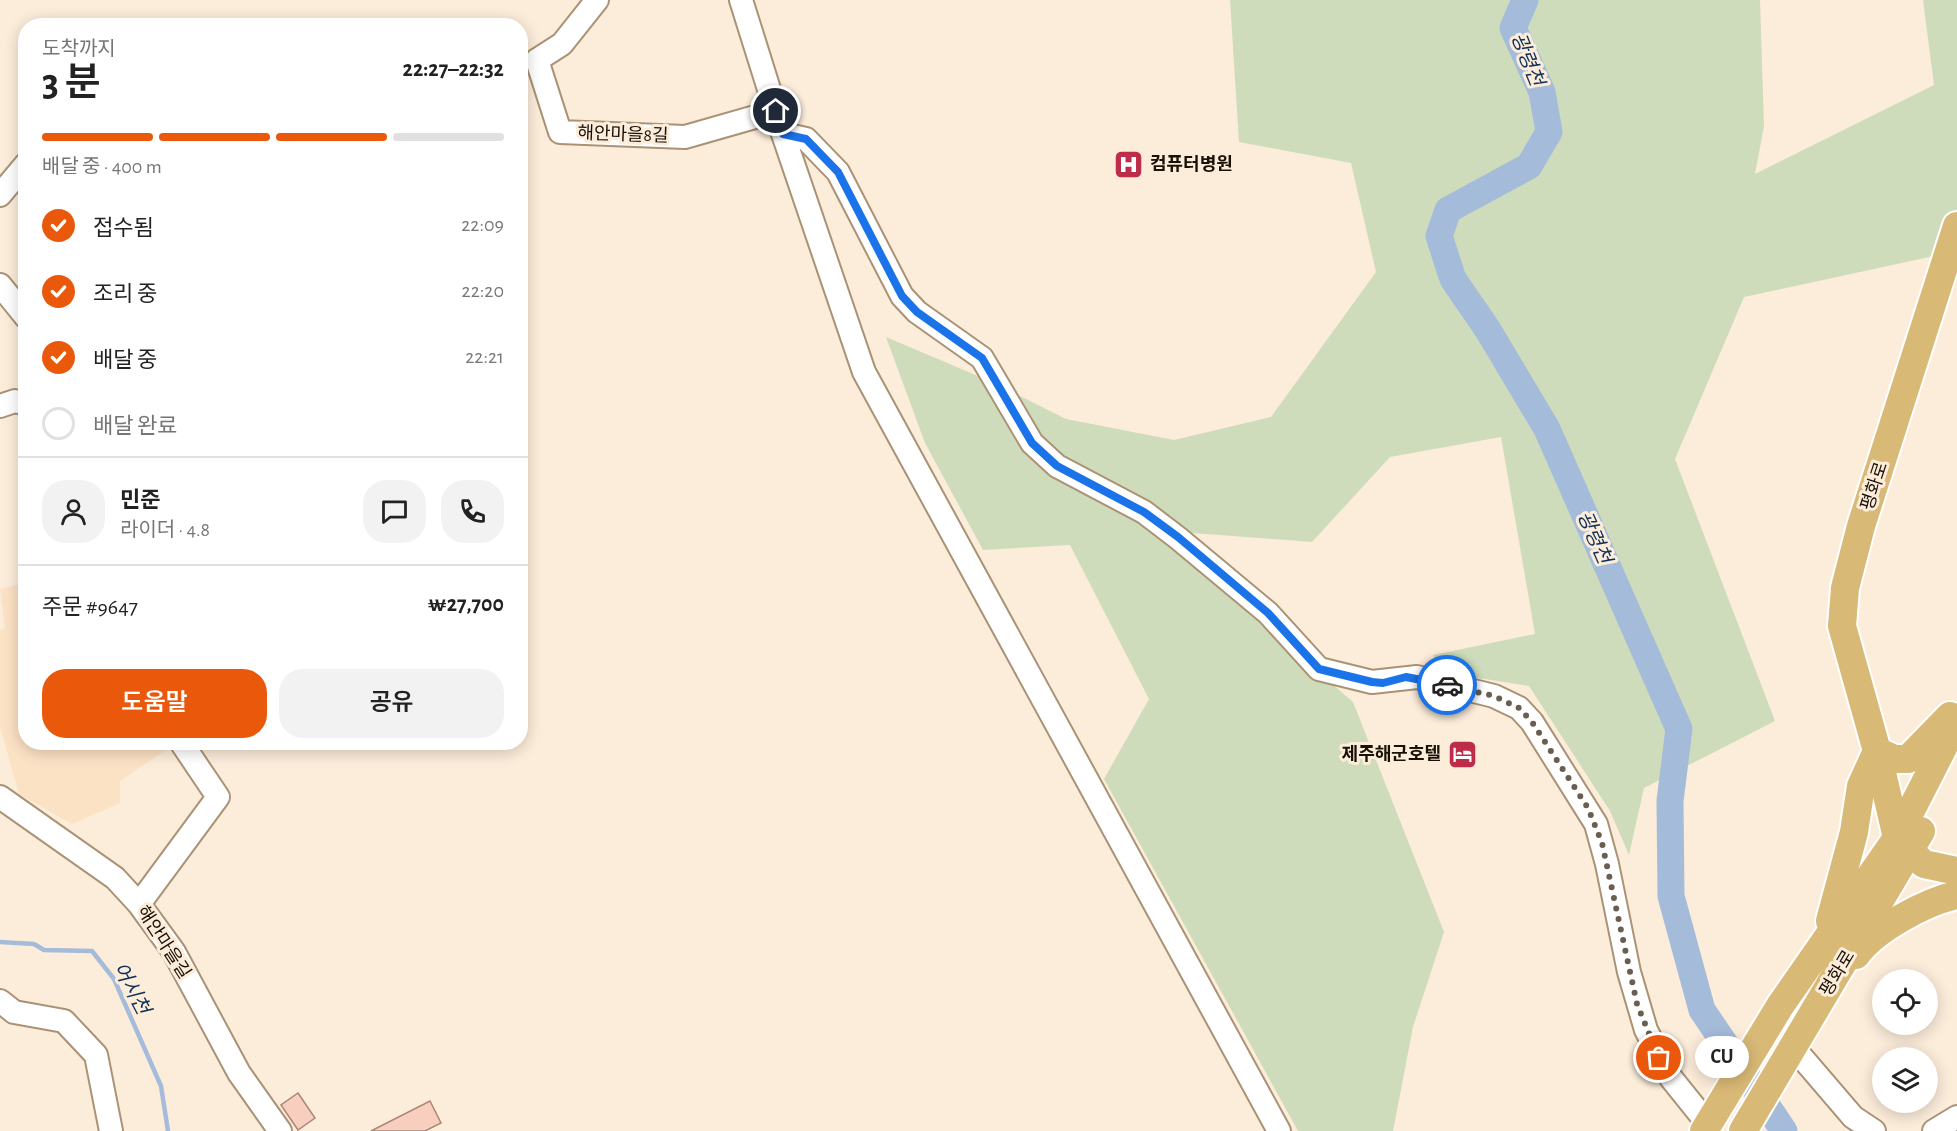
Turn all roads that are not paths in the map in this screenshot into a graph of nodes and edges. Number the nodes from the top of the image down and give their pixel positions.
1 (597, 0) edge
2 (741, 0) edge
3 (529, 59) edge
4 (776, 111) junction
5 (783, 134) junction
6 (18, 174) edge
7 (0, 195) edge
8 (1957, 226) edge
9 (0, 285) edge
10 (18, 306) edge
11 (18, 402) edge
12 (0, 406) edge
13 (1957, 709) edge
14 (1957, 720) edge
15 (186, 750) edge
16 (1877, 751) junction
17 (1957, 762) edge
18 (0, 797) edge
19 (1903, 845) junction
20 (1957, 871) edge
21 (1957, 895) edge
22 (140, 904) junction
23 (1823, 945) junction
24 (0, 1001) edge
25 (1814, 1009) junction
26 (1790, 1052) junction
27 (1957, 1117) edge
28 (1706, 1127) edge
29 (111, 1131) edge
30 (280, 1131) edge
31 (1279, 1131) edge
32 (1743, 1131) edge
33 (1874, 1131) edge
34 (1935, 1131) edge

1 - 3 street
2 - 4 street
3 - 4 street, 해안마을8길
4 - 5 street
5 - 28 street
5 - 31 street
6 - 7 street
8 - 16 main road, 평화로
9 - 10 street
11 - 12 street
13 - 16 main road
14 - 19 main road, 평화로
15 - 22 street
16 - 19 main road, 평화로
16 - 23 main road
17 - 19 main road, 평화로
18 - 22 street, 해안마을길
19 - 20 main road
19 - 23 main road, 평화로
19 - 25 main road, 평화로
21 - 25 main road
22 - 30 street, 해안마을길
23 - 28 main road, 평화로
24 - 29 street
25 - 26 main road, 평화로
26 - 32 main road, 평화로
26 - 33 street
27 - 34 street

